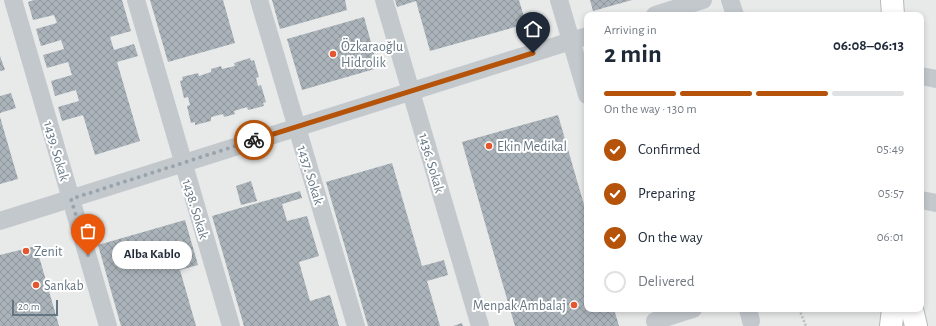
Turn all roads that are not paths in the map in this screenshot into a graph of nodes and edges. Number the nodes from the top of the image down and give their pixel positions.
1 (12, 0) edge
2 (136, 0) edge
3 (260, 0) edge
4 (384, 0) edge
5 (559, 0) edge
6 (703, 0) edge
7 (730, 0) edge
8 (892, 0) edge
9 (665, 12) edge
10 (734, 12) edge
11 (893, 12) edge
12 (579, 39) edge
13 (584, 73) edge
14 (924, 77) edge
15 (936, 79) edge
16 (411, 91) junction
17 (297, 126) junction
18 (182, 162) junction
19 (71, 199) junction
20 (924, 201) edge
21 (936, 203) edge
22 (0, 220) edge
23 (681, 312) edge
24 (893, 312) edge
25 (913, 312) edge
26 (654, 319) edge
27 (108, 326) edge
28 (231, 326) edge
29 (356, 326) edge
30 (480, 326) edge
31 (891, 326) edge
32 (916, 326) edge

1 - 19 street, 1439. Sokak
2 - 18 street, 1438. Sokak
3 - 17 street, 1437. Sokak
4 - 16 street, 1436. Sokak
5 - 12 street
6 - 9 street
7 - 10 street
8 - 11 main road
12 - 13 street
12 - 16 street
14 - 15 street
16 - 17 street
16 - 30 street, 1436. Sokak
17 - 18 street
17 - 29 street, 1437. Sokak
18 - 19 street
18 - 28 street, 1438. Sokak
19 - 22 street
19 - 27 street, 1439. Sokak
20 - 21 street
23 - 26 street
24 - 31 main road
25 - 32 main road

